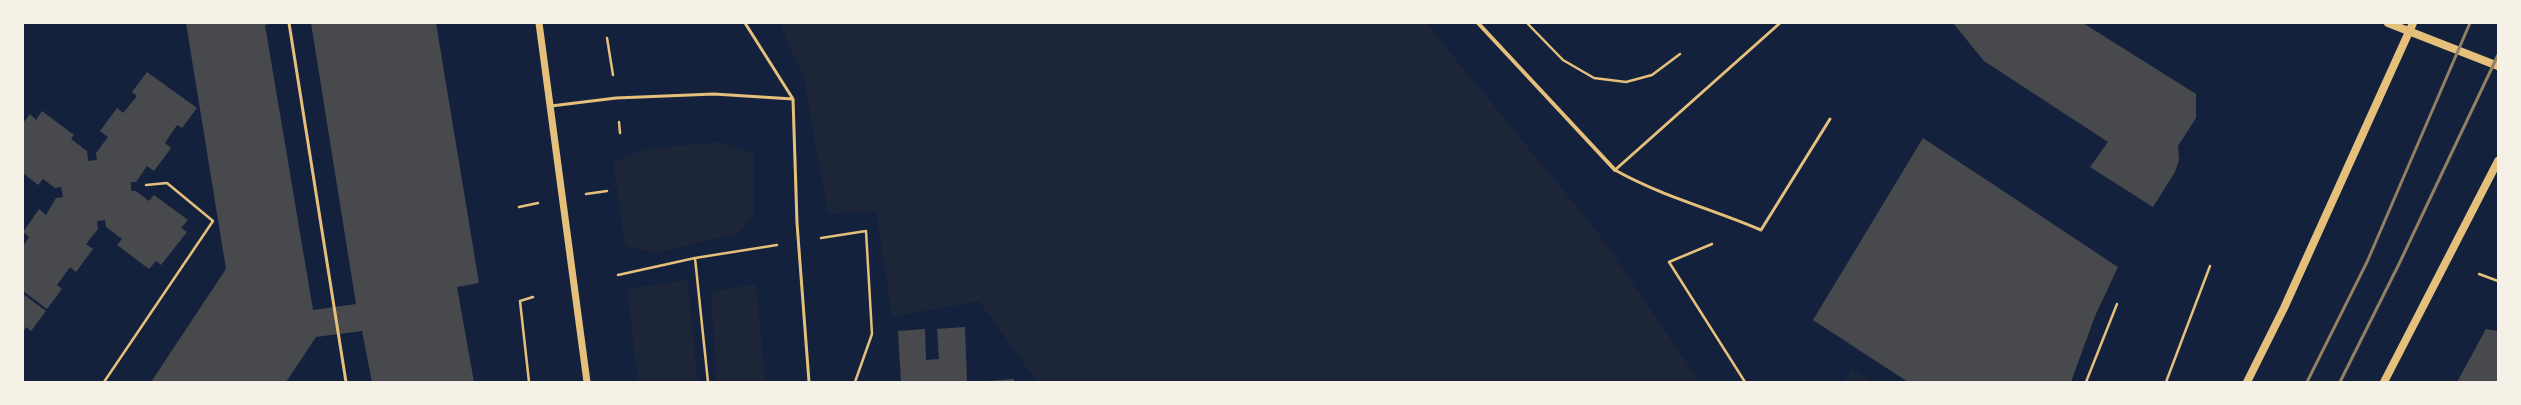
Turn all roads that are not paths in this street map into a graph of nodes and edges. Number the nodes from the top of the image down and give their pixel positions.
1 (289, 23) edge
2 (539, 23) edge
3 (744, 23) edge
4 (1478, 23) edge
5 (1780, 23) edge
6 (2388, 23) edge
7 (2413, 23) edge
8 (2409, 32) junction
9 (2498, 66) edge
10 (793, 99) junction
11 (549, 106) junction
12 (1830, 119) dead end
13 (2498, 161) edge
14 (1614, 170) junction
15 (346, 382) edge
16 (587, 382) edge
17 (809, 382) edge
18 (2247, 382) edge
19 (2384, 382) edge

1 - 15 lane
2 - 11 street
3 - 10 lane
4 - 14 street
5 - 14 lane
6 - 8 main road
7 - 8 main road
8 - 9 main road
8 - 18 main road
10 - 11 lane
10 - 17 lane
11 - 16 street
12 - 14 lane
13 - 19 main road

